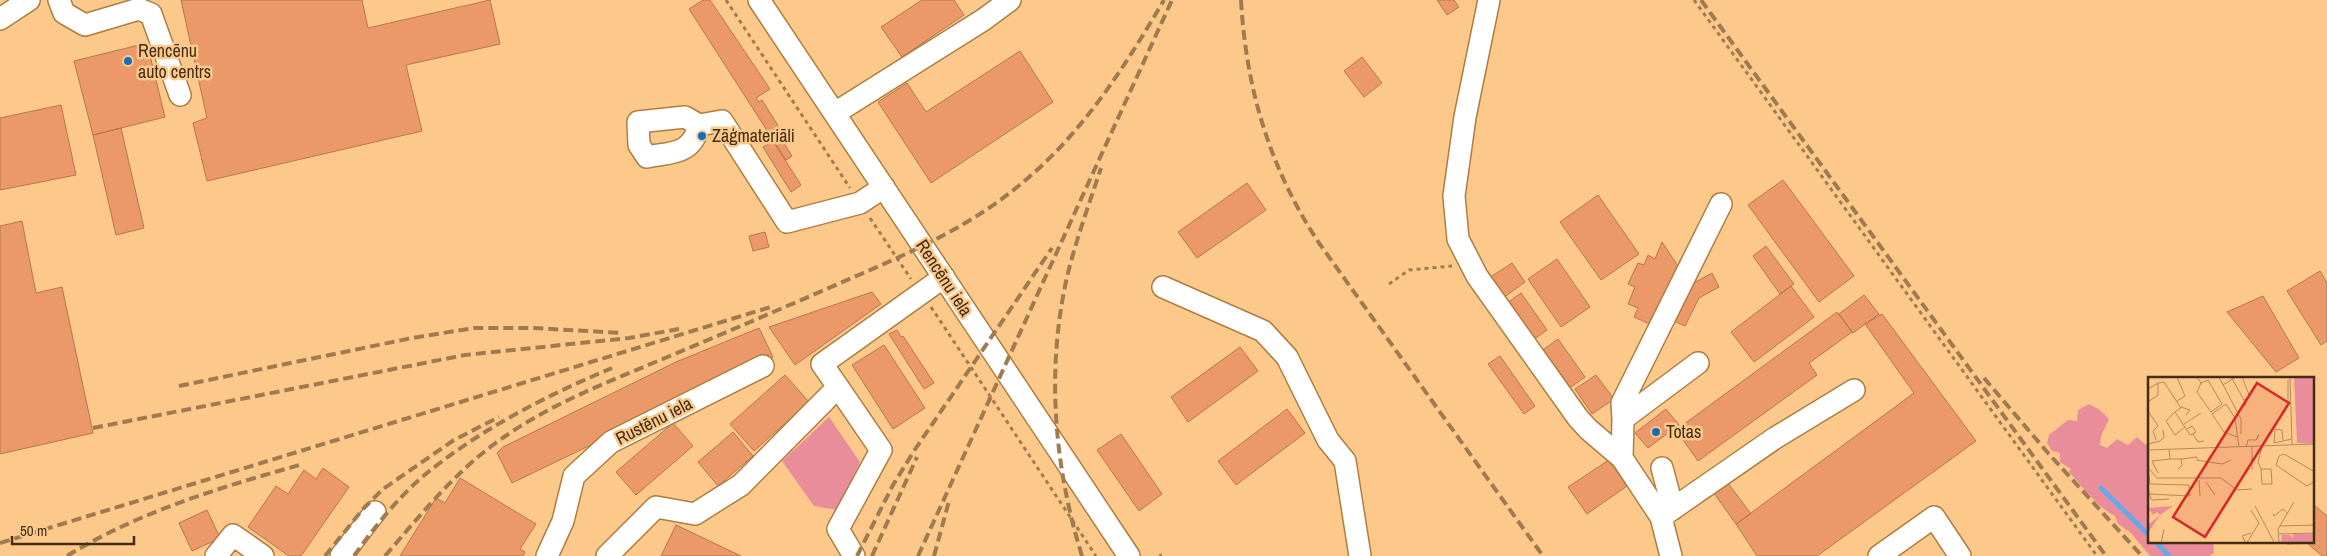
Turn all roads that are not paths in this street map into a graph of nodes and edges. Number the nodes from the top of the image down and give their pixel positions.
1 (30, 0) edge
2 (59, 0) edge
3 (758, 0) edge
4 (1010, 0) edge
5 (1489, 0) edge
6 (0, 19) edge
7 (180, 95) dead end
8 (835, 113) junction
9 (699, 125) dead end
10 (884, 187) junction
11 (1720, 204) dead end
12 (944, 277) junction
13 (1163, 287) dead end
14 (1698, 363) dead end
15 (763, 366) dead end
16 (838, 387) junction
17 (1854, 390) dead end
18 (1623, 419) junction
19 (1622, 458) junction
20 (1662, 468) dead end
21 (375, 512) dead end
22 (1667, 513) junction
23 (216, 556) edge
24 (263, 556) edge
25 (341, 556) edge
26 (547, 556) edge
27 (607, 556) edge
28 (854, 556) edge
29 (1129, 556) edge
30 (1360, 556) edge
31 (1671, 556) edge
32 (1879, 556) edge
33 (1960, 556) edge

1 - 6 street
2 - 7 street
3 - 8 street, Rencēnu iela
4 - 8 street
5 - 19 street
8 - 10 street, Rencēnu iela
9 - 10 street
10 - 12 street, Rencēnu iela
11 - 18 street
12 - 16 street
12 - 29 street, Rencēnu iela
13 - 30 street
14 - 18 street
15 - 26 street, Rustēnu iela
16 - 27 street
16 - 28 street
17 - 22 street
18 - 19 street
19 - 22 street
20 - 22 street
21 - 25 street
22 - 31 street
23 - 24 street
32 - 33 street

